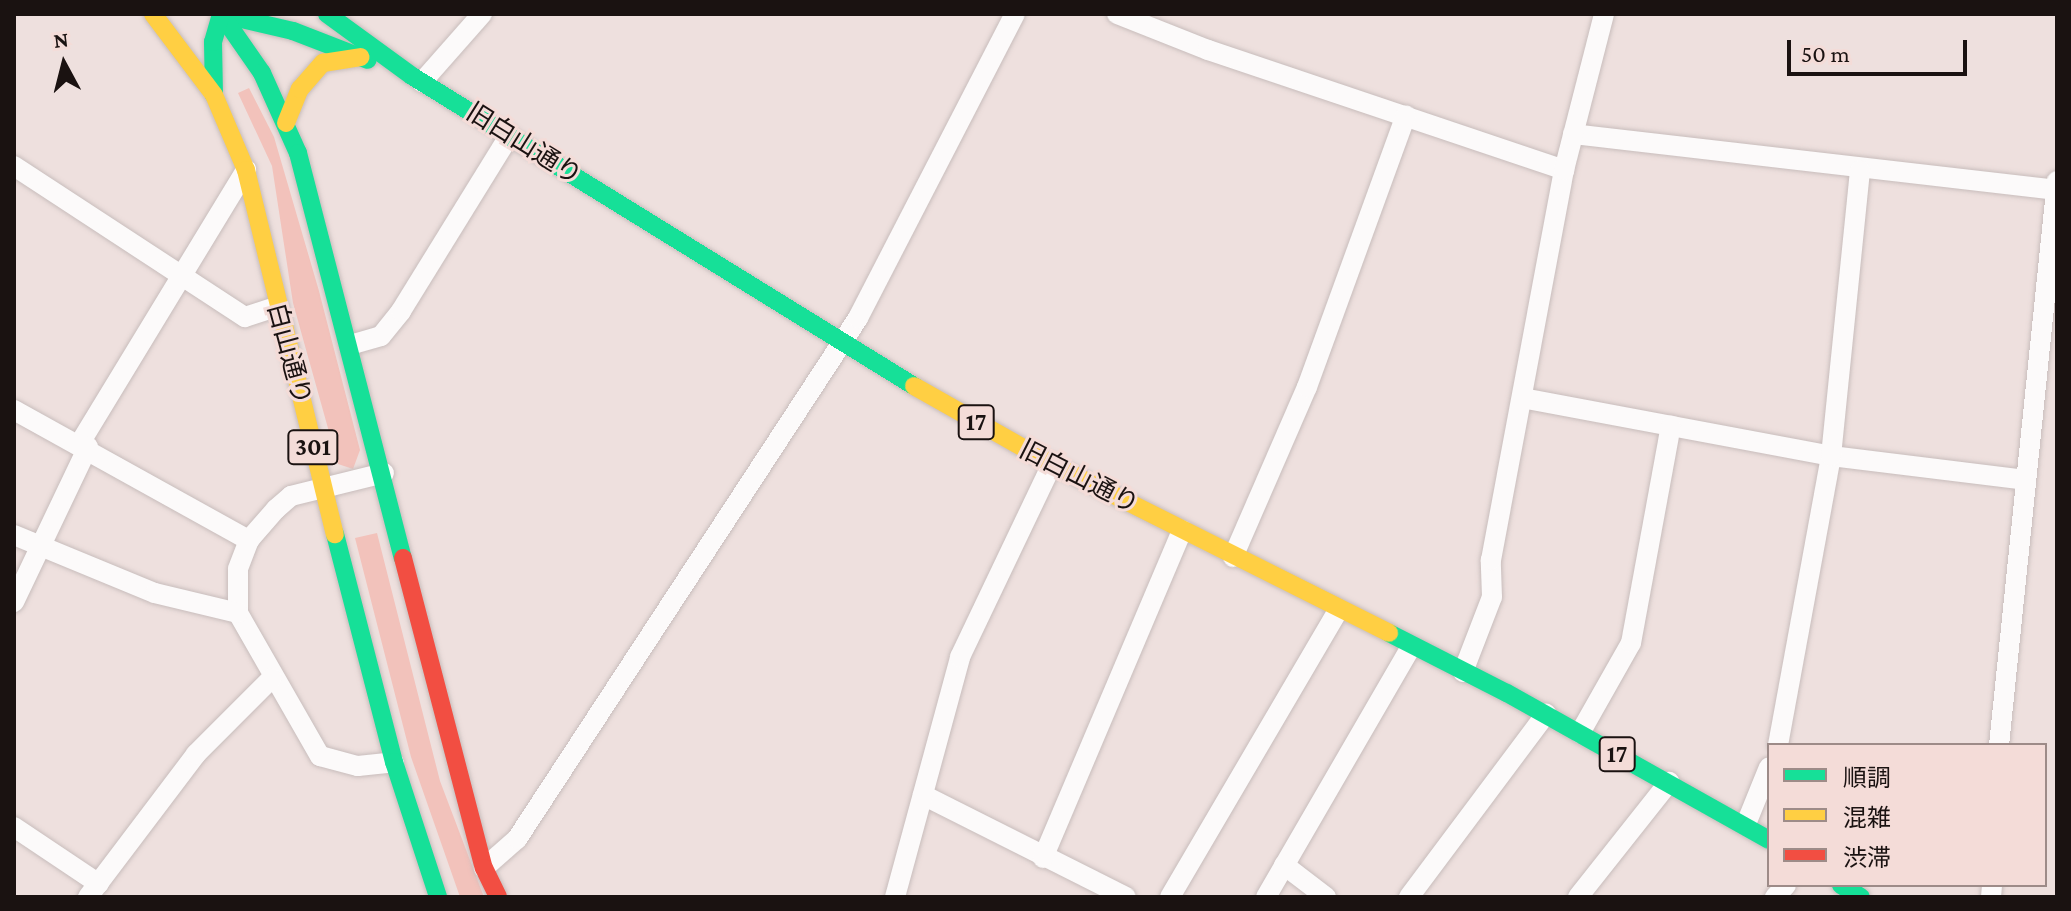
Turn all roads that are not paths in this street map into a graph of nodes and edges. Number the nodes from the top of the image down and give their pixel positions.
1 (153, 14) edge
2 (221, 14) edge
3 (327, 14) edge
4 (482, 14) edge
5 (1015, 14) edge
6 (1117, 14) edge
7 (1604, 14) edge
8 (361, 57) junction
9 (417, 79) junction
10 (214, 95) junction
11 (1406, 115) junction
12 (286, 123) junction
13 (1573, 134) junction
14 (509, 136) junction
15 (14, 166) edge
16 (246, 170) junction
17 (1564, 170) junction
18 (1860, 170) junction
19 (2055, 186) edge
20 (183, 275) junction
21 (276, 307) junction
22 (350, 345) junction
23 (840, 345) junction
24 (1522, 398) junction
25 (14, 410) edge
26 (1671, 426) junction
27 (84, 445) junction
28 (1831, 456) junction
29 (1052, 464) junction
30 (384, 473) junction
31 (2026, 480) junction
32 (324, 487) junction
33 (1182, 530) junction
34 (14, 535) edge
35 (249, 540) junction
36 (40, 548) junction
37 (1233, 557) junction
38 (14, 602) edge
39 (1338, 611) junction
40 (238, 613) junction
41 (1411, 647) junction
42 (1463, 672) junction
43 (272, 678) junction
44 (1546, 714) junction
45 (1580, 733) junction
46 (1778, 743) edge
47 (1999, 743) edge
48 (394, 762) junction
49 (1767, 772) edge
50 (1669, 782) junction
51 (923, 795) junction
52 (1746, 824) junction
53 (14, 827) edge
54 (1767, 839) edge
55 (1043, 858) junction
56 (1284, 865) junction
57 (484, 868) junction
58 (94, 890) edge
59 (438, 897) edge
60 (498, 897) edge
61 (895, 897) edge
62 (1126, 897) edge
63 (1170, 897) edge
64 (1266, 897) edge
65 (1326, 897) edge
66 (1409, 897) edge
67 (1578, 897) edge

1 - 10 main road, 白山通り / 301
2 - 8 main road, 17
2 - 10 main road
2 - 12 main road, 301
3 - 9 main road, 17
4 - 9 street
5 - 23 street
6 - 11 street
7 - 13 street
8 - 9 main road, 17
8 - 12 main road
9 - 14 main road, 旧白山通り / 17
10 - 16 main road, 白山通り / 301
11 - 17 street
11 - 37 street
12 - 22 main road, 301
13 - 17 street
13 - 18 street
14 - 22 street
14 - 23 main road, 旧白山通り / 17
15 - 20 street
16 - 20 street
16 - 21 main road, 白山通り / 301
17 - 24 street
18 - 19 street
18 - 28 street
19 - 31 street
20 - 21 street
20 - 27 street
21 - 32 main road, 白山通り / 301
22 - 30 main road, 301
23 - 29 main road, 旧白山通り / 17
23 - 57 street
24 - 26 street
24 - 42 street
25 - 27 street
26 - 28 street
26 - 45 street
27 - 35 street
27 - 36 street
28 - 31 street
28 - 46 street
29 - 33 main road, 旧白山通り / 17
29 - 51 street
30 - 32 street
30 - 57 main road, 301
31 - 47 street
32 - 35 street
32 - 48 main road, 白山通り / 301
33 - 37 main road, 旧白山通り / 17
33 - 55 street
34 - 36 street
35 - 40 street
36 - 38 street
36 - 40 street
37 - 39 main road, 旧白山通り / 17
39 - 41 main road, 旧白山通り / 17
39 - 63 street
40 - 43 street
41 - 42 main road, 旧白山通り / 17
41 - 56 street
42 - 44 main road, 旧白山通り / 17
43 - 48 street
43 - 58 street
44 - 45 main road, 旧白山通り / 17
44 - 66 street
45 - 50 main road, 旧白山通り / 17
48 - 59 main road, 白山通り / 301
49 - 52 street
50 - 52 main road, 旧白山通り / 17
50 - 67 street
51 - 55 street
51 - 61 street
52 - 54 main road, 旧白山通り / 17
53 - 58 street
55 - 62 street
56 - 64 street
56 - 65 street
57 - 60 main road, 301

